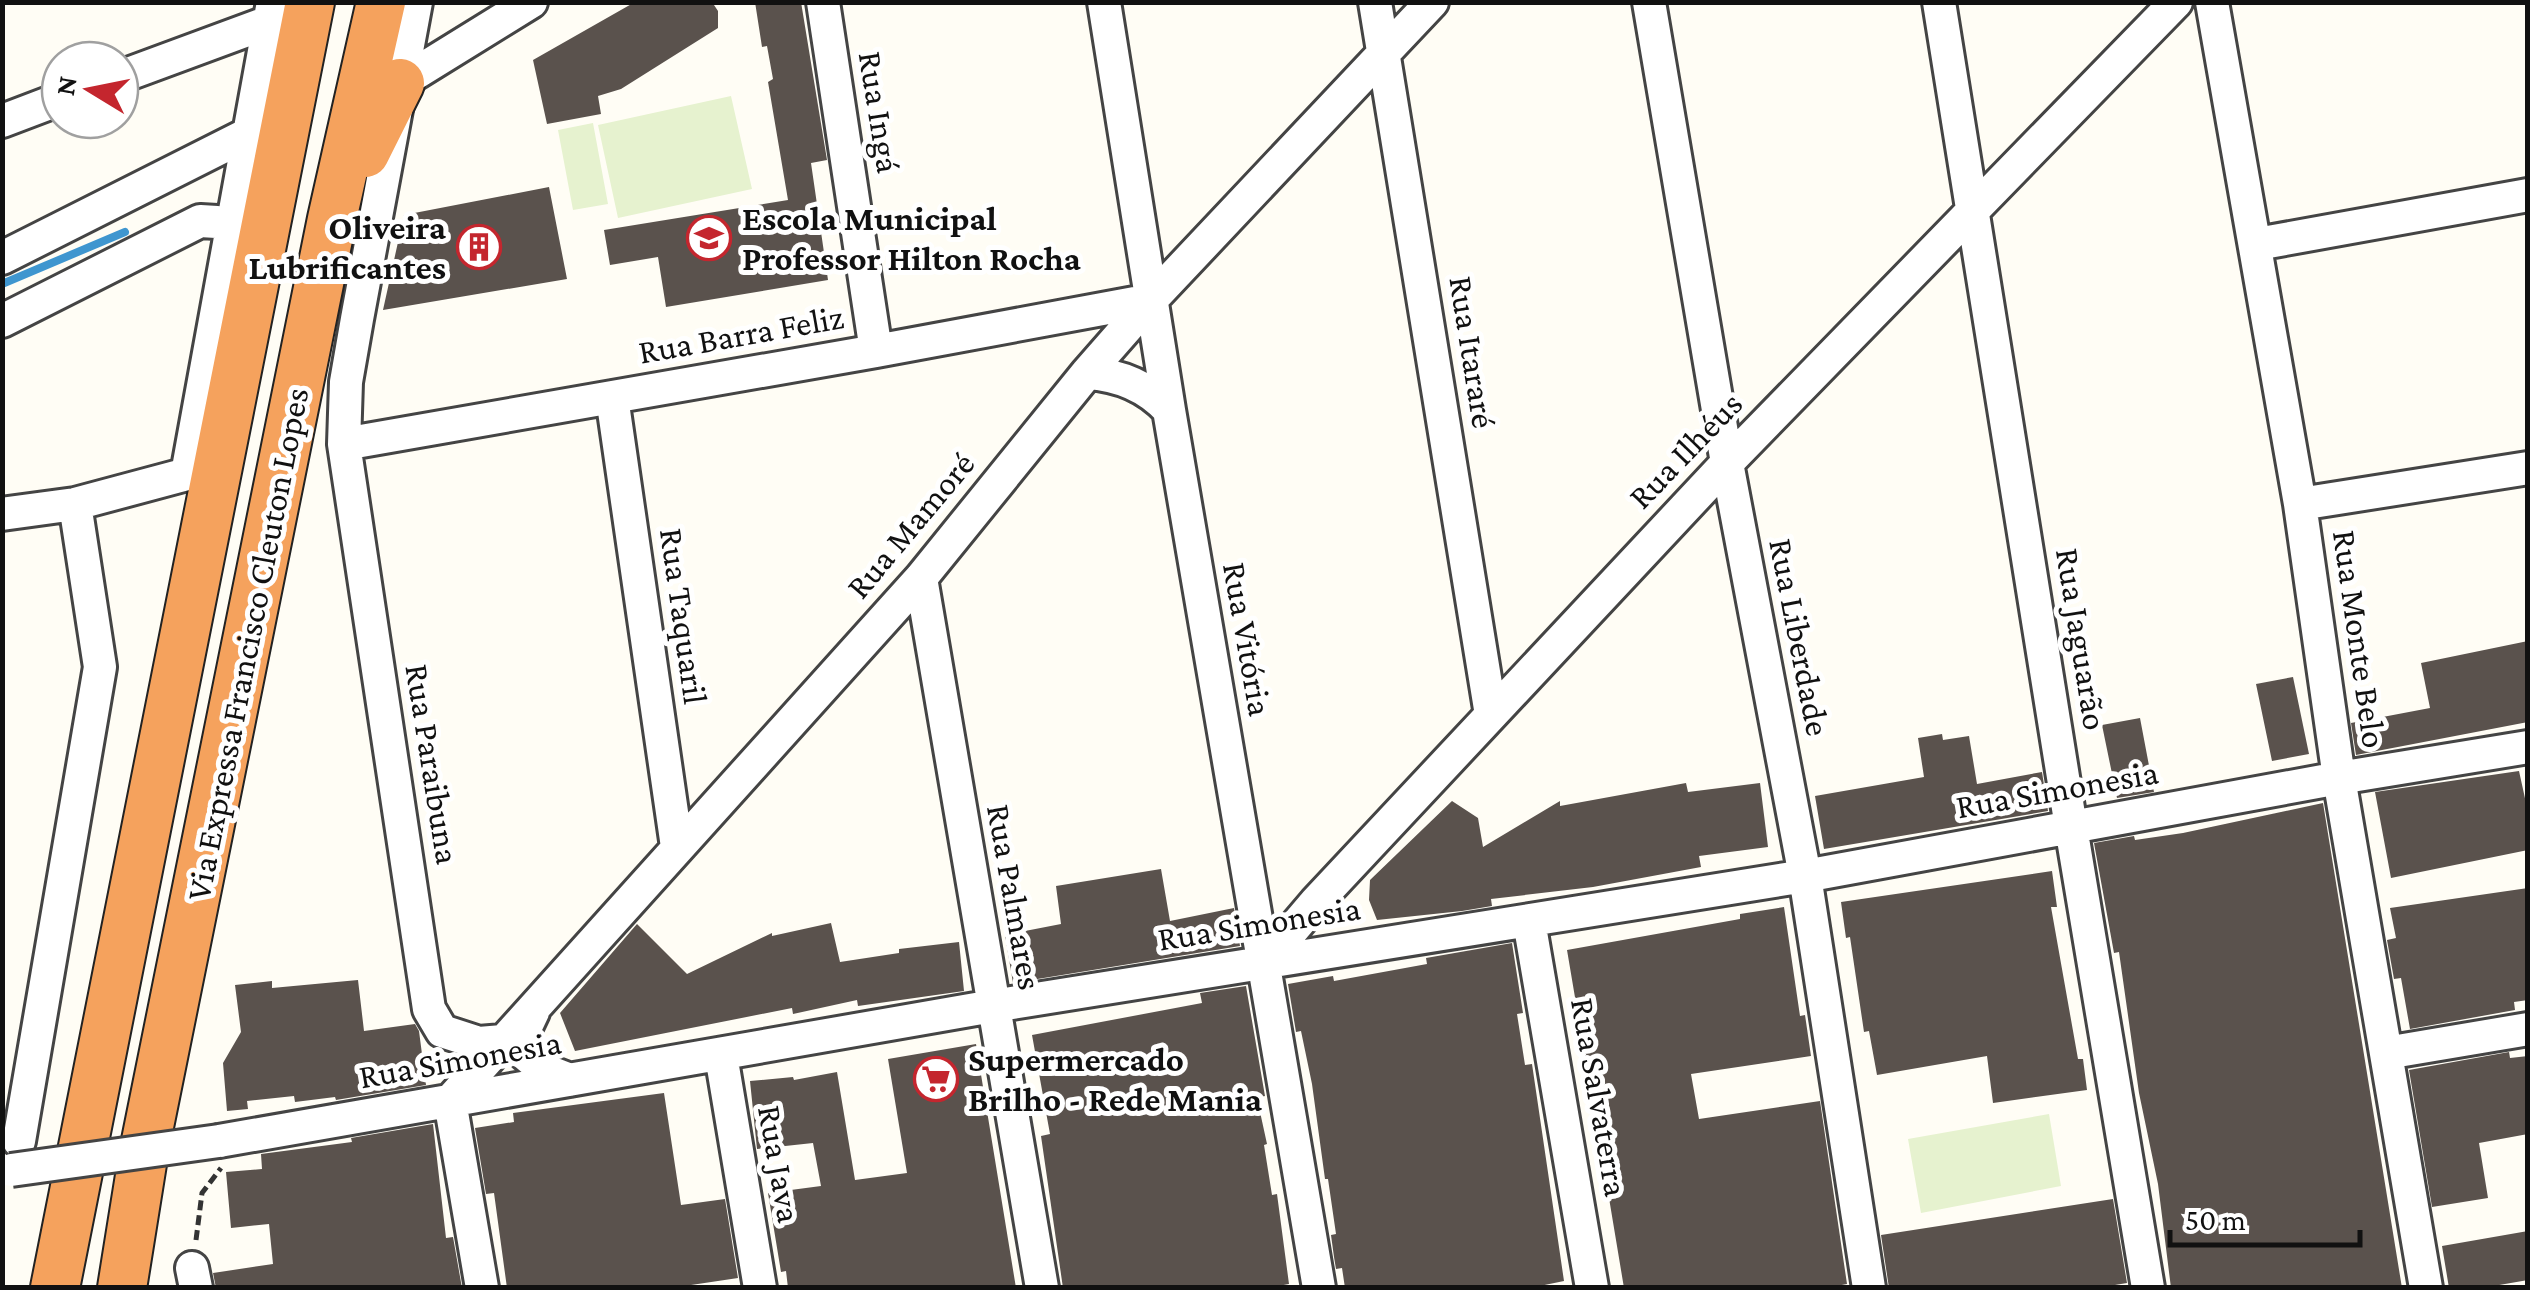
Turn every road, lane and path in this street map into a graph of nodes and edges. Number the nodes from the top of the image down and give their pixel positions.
1 (381, 2) edge
2 (416, 2) edge
3 (531, 2) edge
4 (824, 2) edge
5 (1104, 2) edge
6 (1375, 2) edge
7 (1432, 2) edge
8 (1649, 2) edge
9 (1939, 2) edge
10 (2176, 2) edge
11 (2212, 2) edge
12 (284, 9) edge
13 (1385, 55) junction
14 (140, 69) edge
15 (400, 83) junction
16 (40, 107) edge
17 (2, 121) edge
18 (248, 134) junction
19 (2528, 194) edge
20 (1973, 210) junction
21 (332, 219) junction
22 (231, 228) junction
23 (2257, 244) junction
24 (2, 258) edge
25 (1151, 300) junction
26 (2, 321) edge
27 (876, 351) junction
28 (1087, 373) junction
29 (612, 397) junction
30 (1169, 410) junction
31 (344, 444) junction
32 (1726, 463) junction
33 (2528, 468) edge
34 (75, 504) junction
35 (2300, 504) junction
36 (2, 514) edge
37 (921, 578) junction
38 (1491, 715) junction
39 (2528, 748) edge
40 (2339, 778) junction
41 (2071, 827) junction
42 (677, 847) junction
43 (1805, 876) junction
44 (1251, 894) junction
45 (1529, 921) junction
46 (1318, 939) junction
47 (1264, 962) junction
48 (537, 1004) junction
49 (993, 1006) junction
50 (2528, 1029) edge
51 (504, 1042) junction
52 (2386, 1053) junction
53 (721, 1055) junction
54 (570, 1080) junction
55 (450, 1101) junction
56 (222, 1141) junction
57 (11, 1161) edge
58 (194, 1278) edge
59 (55, 1288) edge
60 (122, 1288) edge
61 (482, 1288) edge
62 (760, 1288) edge
63 (1042, 1288) edge
64 (1320, 1288) edge
65 (1592, 1288) edge
66 (1869, 1288) edge
67 (2148, 1288) edge
68 (2426, 1288) edge

1 - 21 highway, Via Expressa Francisco Cleuton Lopes
2 - 15 street, Rua Paraibuna
3 - 15 street
4 - 27 street, Rua Ingá
5 - 25 street, Rua Vitória
6 - 13 street, Rua Itararé
7 - 13 street, Rua Mamoré
8 - 32 street, Rua Liberdade
9 - 20 street, Rua Jaguarão
10 - 20 street, Rua Ilhéus
11 - 23 street, Rua Monte Belo
12 - 14 street
12 - 18 street
12 - 59 highway, Via Expressa Francisco Cleuton Lopes
13 - 25 street, Rua Mamoré
13 - 38 street, Rua Itararé
15 - 21 highway
15 - 31 street, Rua Paraibuna
16 - 17 street
18 - 22 street
18 - 24 street
19 - 23 street
20 - 32 street, Rua Ilhéus
20 - 41 street, Rua Jaguarão
21 - 60 highway, Via Expressa Francisco Cleuton Lopes
22 - 26 street
22 - 34 street
23 - 35 street, Rua Monte Belo
25 - 27 street, Rua Barra Feliz
25 - 28 street, Rua Mamoré
25 - 30 street, Rua Vitória
27 - 29 street, Rua Barra Feliz
28 - 30 street
28 - 37 street, Rua Mamoré
29 - 31 street, Rua Barra Feliz
29 - 42 street, Rua Taquaril
30 - 44 street, Rua Vitória
31 - 51 street, Rua Paraibuna
32 - 38 street, Rua Ilhéus
32 - 43 street, Rua Liberdade
33 - 35 street
34 - 36 street
34 - 57 street
35 - 40 street, Rua Monte Belo
37 - 42 street, Rua Mamoré
37 - 49 street, Rua Palmares
38 - 46 street, Rua Ilhéus
39 - 40 street, Rua Simonesia
40 - 41 street, Rua Simonesia
40 - 52 street, Rua Monte Belo
41 - 43 street, Rua Simonesia
41 - 67 street, Rua Jaguarão
42 - 48 street, Rua Mamoré
43 - 45 street, Rua Simonesia
43 - 66 street, Rua Liberdade
44 - 46 street
44 - 47 street, Rua Vitória
45 - 46 street, Rua Simonesia
45 - 65 street, Rua Salvaterra
46 - 47 street, Rua Simonesia
46 - 47 street, Rua Ilhéus
47 - 49 street, Rua Simonesia
47 - 64 street, Rua Vitória
48 - 51 street, Rua Mamoré
48 - 54 street
49 - 53 street, Rua Simonesia
49 - 63 street, Rua Palmares
50 - 52 street
51 - 55 street, Rua Mamoré
52 - 68 street, Rua Monte Belo
53 - 54 street, Rua Simonesia
53 - 62 street, Rua Java
54 - 55 street, Rua Simonesia
55 - 56 street, Rua Simonesia
55 - 61 street
56 - 57 street, Rua Simonesia, bridge
56 - 58 path

